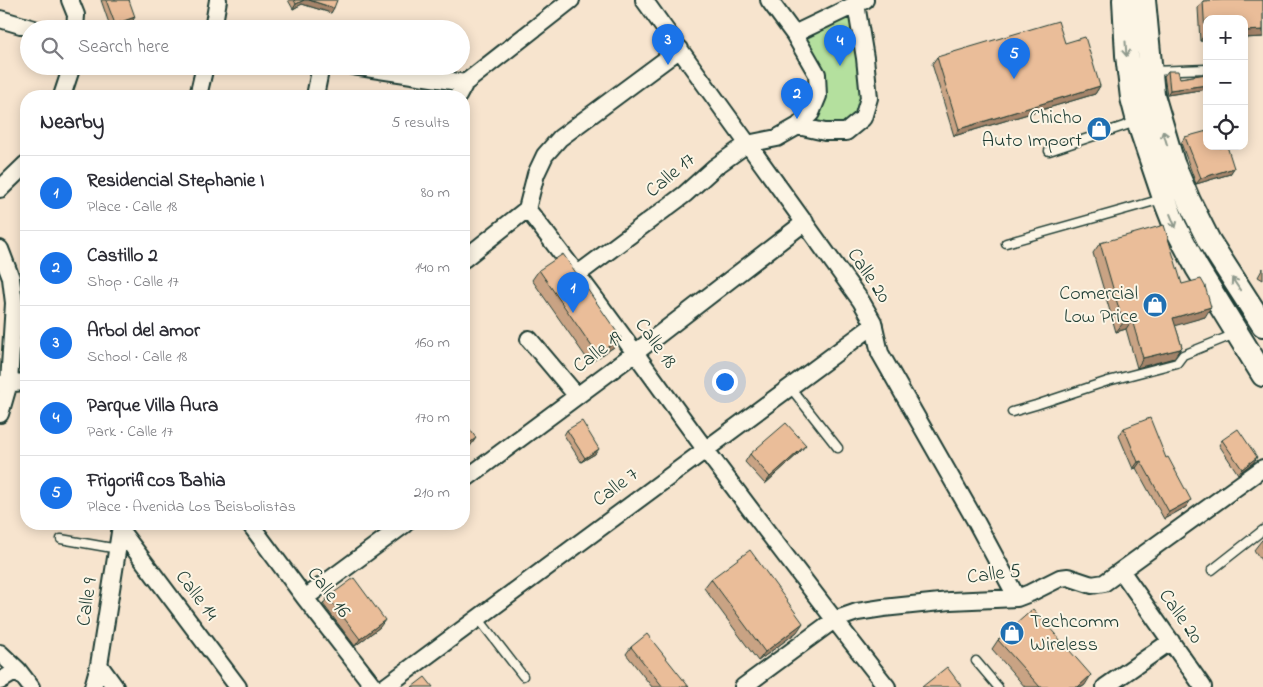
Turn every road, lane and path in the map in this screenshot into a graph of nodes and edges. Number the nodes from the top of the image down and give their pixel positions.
1 (70, 0) edge
2 (218, 0) edge
3 (572, 0) edge
4 (644, 0) edge
5 (769, 0) edge
6 (1124, 0) edge
7 (1144, 0) edge
8 (861, 2) edge
9 (0, 18) edge
10 (76, 20) edge
11 (214, 20) edge
12 (20, 24) edge
13 (794, 34) junction
14 (680, 49) junction
15 (1203, 69) edge
16 (1150, 72) junction
17 (69, 75) edge
18 (203, 75) edge
19 (319, 75) edge
20 (395, 75) edge
21 (461, 89) edge
22 (64, 90) edge
23 (199, 90) edge
24 (316, 90) edge
25 (1138, 121) junction
26 (798, 126) junction
27 (747, 144) junction
28 (1049, 151) dead end
29 (20, 170) edge
30 (0, 189) edge
31 (1164, 198) junction
32 (527, 209) junction
33 (805, 222) junction
34 (1006, 243) dead end
35 (0, 249) edge
36 (470, 254) edge
37 (578, 274) junction
38 (874, 325) junction
39 (1263, 325) edge
40 (1237, 333) junction
41 (529, 339) dead end
42 (635, 352) junction
43 (1263, 375) edge
44 (20, 383) edge
45 (4, 384) edge
46 (790, 387) junction
47 (577, 396) junction
48 (1012, 412) dead end
49 (0, 414) edge
50 (838, 448) dead end
51 (705, 449) junction
52 (1263, 468) edge
53 (470, 476) edge
54 (121, 530) edge
55 (123, 530) edge
56 (254, 530) edge
57 (397, 530) edge
58 (1263, 530) edge
59 (61, 539) dead end
60 (118, 549) junction
61 (1212, 570) dead end
62 (1122, 572) junction
63 (305, 598) junction
64 (1017, 598) junction
65 (478, 618) junction
66 (834, 620) junction
67 (1170, 641) junction
68 (0, 653) edge
69 (976, 661) dead end
70 (99, 665) junction
71 (18, 670) junction
72 (523, 676) dead end
73 (0, 681) edge
74 (31, 687) edge
75 (93, 687) edge
76 (115, 687) edge
77 (238, 687) edge
78 (374, 687) edge
79 (385, 687) edge
80 (744, 687) edge
81 (886, 687) edge
82 (998, 687) edge
83 (1105, 687) edge
84 (1203, 687) edge

1 - 10 street
2 - 11 street
3 - 21 street
4 - 14 street, Calle 20
5 - 13 street, Calle 17
6 -> 25 main road
7 - 16 main road
8 - 13 street
8 - 26 street
9 - 12 street
13 - 26 street, Calle 17
14 - 27 street, Calle 20
14 - 32 street
15 - 16 lane
39 -> 16 main road
17 - 22 street
18 - 23 street
19 - 24 street
20 - 21 street
25 - 28 lane
25 - 31 main road
26 - 27 street, Calle 17
27 - 33 street, Calle 20
27 - 37 street, Calle 17
29 - 30 street
31 - 34 lane
31 -> 40 main road
32 - 36 street
32 - 37 street, Calle 18
33 - 38 street, Calle 20
33 - 42 street, Calle 19
35 - 45 street
37 - 42 street, Calle 18
38 - 46 street, Calle 7
38 - 64 street, Calle 20
40 - 43 main road
40 - 48 lane
41 - 47 street
42 - 47 street, Calle 19
42 - 51 street, Calle 18
44 - 45 street
45 - 49 street
46 - 50 lane
46 - 51 street, Calle 7
47 - 53 street, Calle 19
51 - 65 street, Calle 7
51 - 66 street, Calle 18
52 - 62 street, Calle 5
54 - 60 street, Calle 9
55 - 77 street, Calle 14
56 - 63 street, Calle 16
57 - 63 street
58 - 61 lane
59 - 60 lane
60 - 70 street, Calle 9
62 - 64 street, Calle 5
62 - 67 street, Calle 20
63 - 78 street, Calle 16
64 - 66 street, Calle 5
65 - 72 lane
65 - 79 street, Calle 7
66 - 80 street, Calle 5
66 - 81 street, Calle 18
67 - 83 street
67 - 84 street, Calle 20
68 - 71 street
69 - 82 lane
70 - 75 street, Calle 9
70 - 76 street
71 - 73 street
71 - 74 street

